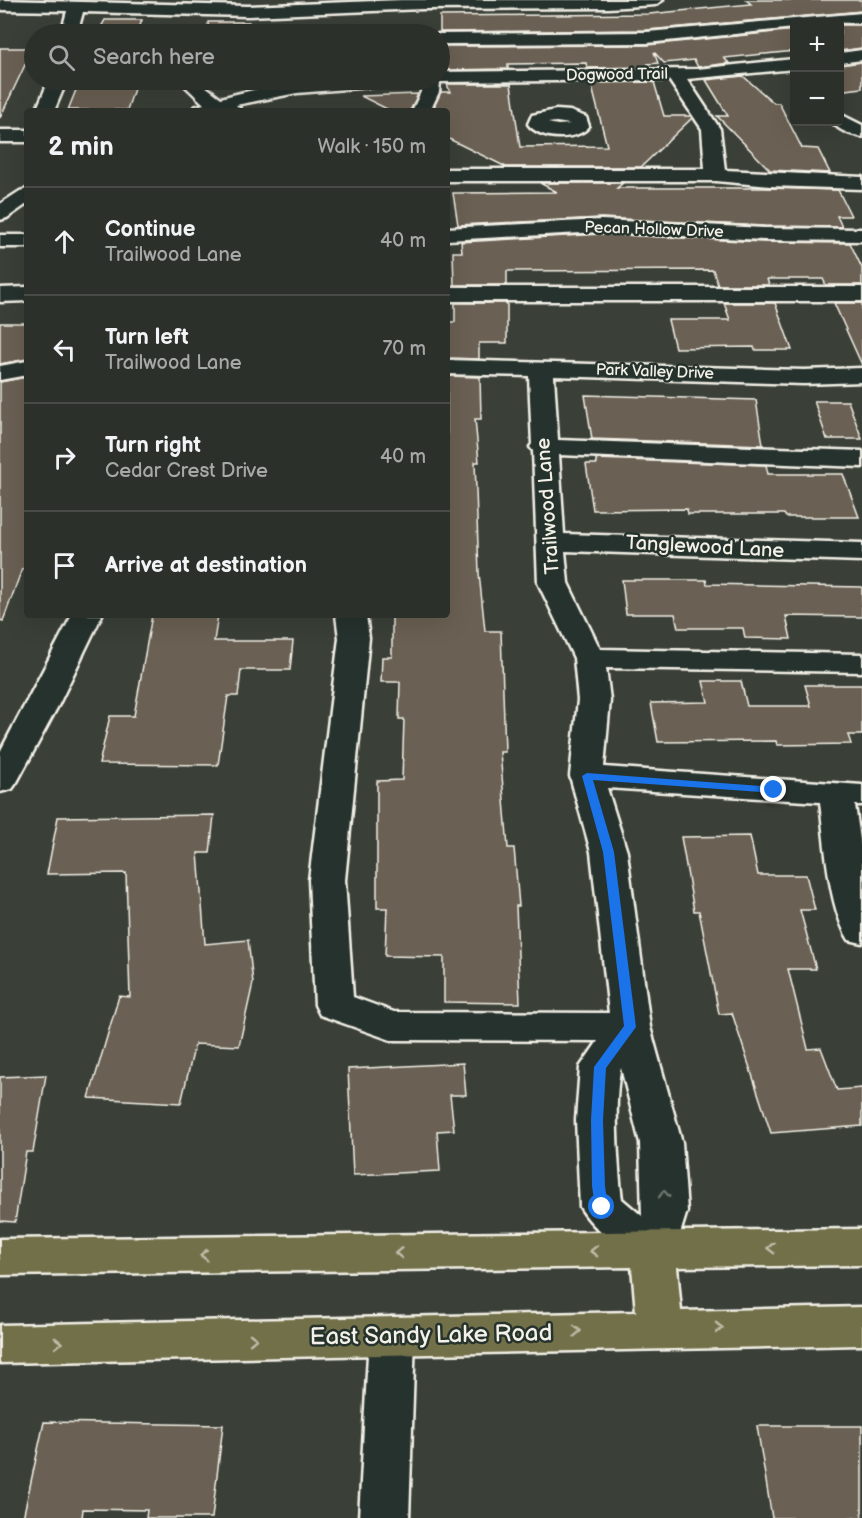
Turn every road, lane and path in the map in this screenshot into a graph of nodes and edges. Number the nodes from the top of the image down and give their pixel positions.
1 (655, 0) edge
2 (0, 5) edge
3 (76, 7) junction
4 (189, 12) edge
5 (862, 18) edge
6 (72, 24) edge
7 (450, 39) edge
8 (861, 56) edge
9 (844, 58) edge
10 (790, 65) edge
11 (777, 66) junction
12 (674, 74) junction
13 (790, 75) edge
14 (552, 76) junction
15 (450, 77) edge
16 (54, 90) edge
17 (197, 90) edge
18 (285, 90) edge
19 (430, 90) edge
20 (46, 108) edge
21 (216, 108) edge
22 (220, 108) edge
23 (422, 108) edge
24 (556, 116) dead end
25 (844, 123) edge
26 (862, 131) edge
27 (0, 136) edge
28 (24, 136) edge
29 (450, 175) edge
30 (717, 175) junction
31 (862, 183) edge
32 (21, 189) edge
33 (0, 214) edge
34 (450, 234) edge
35 (862, 235) edge
36 (0, 241) edge
37 (24, 241) edge
38 (24, 294) edge
39 (450, 294) edge
40 (862, 294) edge
41 (0, 295) edge
42 (450, 368) edge
43 (541, 368) junction
44 (24, 369) edge
45 (0, 373) edge
46 (862, 375) edge
47 (543, 447) junction
48 (862, 459) edge
49 (549, 542) junction
50 (862, 552) edge
51 (86, 618) edge
52 (351, 618) edge
53 (589, 658) junction
54 (862, 663) edge
55 (587, 776) junction
56 (0, 782) edge
57 (849, 794) edge
58 (862, 931) edge
59 (630, 1027) junction
60 (862, 1247) edge
61 (653, 1250) junction
62 (0, 1257) edge
63 (862, 1326) edge
64 (660, 1329) junction
65 (392, 1336) junction
66 (0, 1344) edge
67 (384, 1518) edge

1 - 4 street
2 - 3 street
3 - 4 street
3 - 6 street
5 - 7 street
8 - 9 street
10 - 11 street, Dogwood Trail
11 - 12 street, Dogwood Trail
11 - 13 street
12 - 14 street, Dogwood Trail
12 - 30 street
14 - 15 street, Dogwood Trail
14 - 24 street
16 - 20 street
17 - 21 street
18 - 22 street
19 - 23 street
25 - 26 street
27 - 28 street
29 - 30 street
30 - 31 street
32 - 33 street
34 - 35 street, Pecan Hollow Drive
36 - 37 street
38 - 41 street
39 - 40 street
42 - 43 street, Park Valley Drive
43 - 46 street, Park Valley Drive
43 - 47 street, Trailwood Lane
44 - 45 street
47 - 48 street
47 - 49 street, Trailwood Lane
49 - 50 street, Tanglewood Lane
49 - 53 street, Trailwood Lane
51 - 56 street
52 - 59 street
53 - 54 street
53 - 55 street, Trailwood Lane
55 - 57 street
55 - 59 street, Trailwood Lane
57 - 58 street
61 -> 59 street, Trailwood Lane
59 - 61 street
60 -> 61 main road
61 -> 62 main road
61 - 64 main road
64 -> 63 main road, East Sandy Lake Road
65 -> 64 main road, East Sandy Lake Road
66 -> 65 main road, East Sandy Lake Road
65 - 67 street

